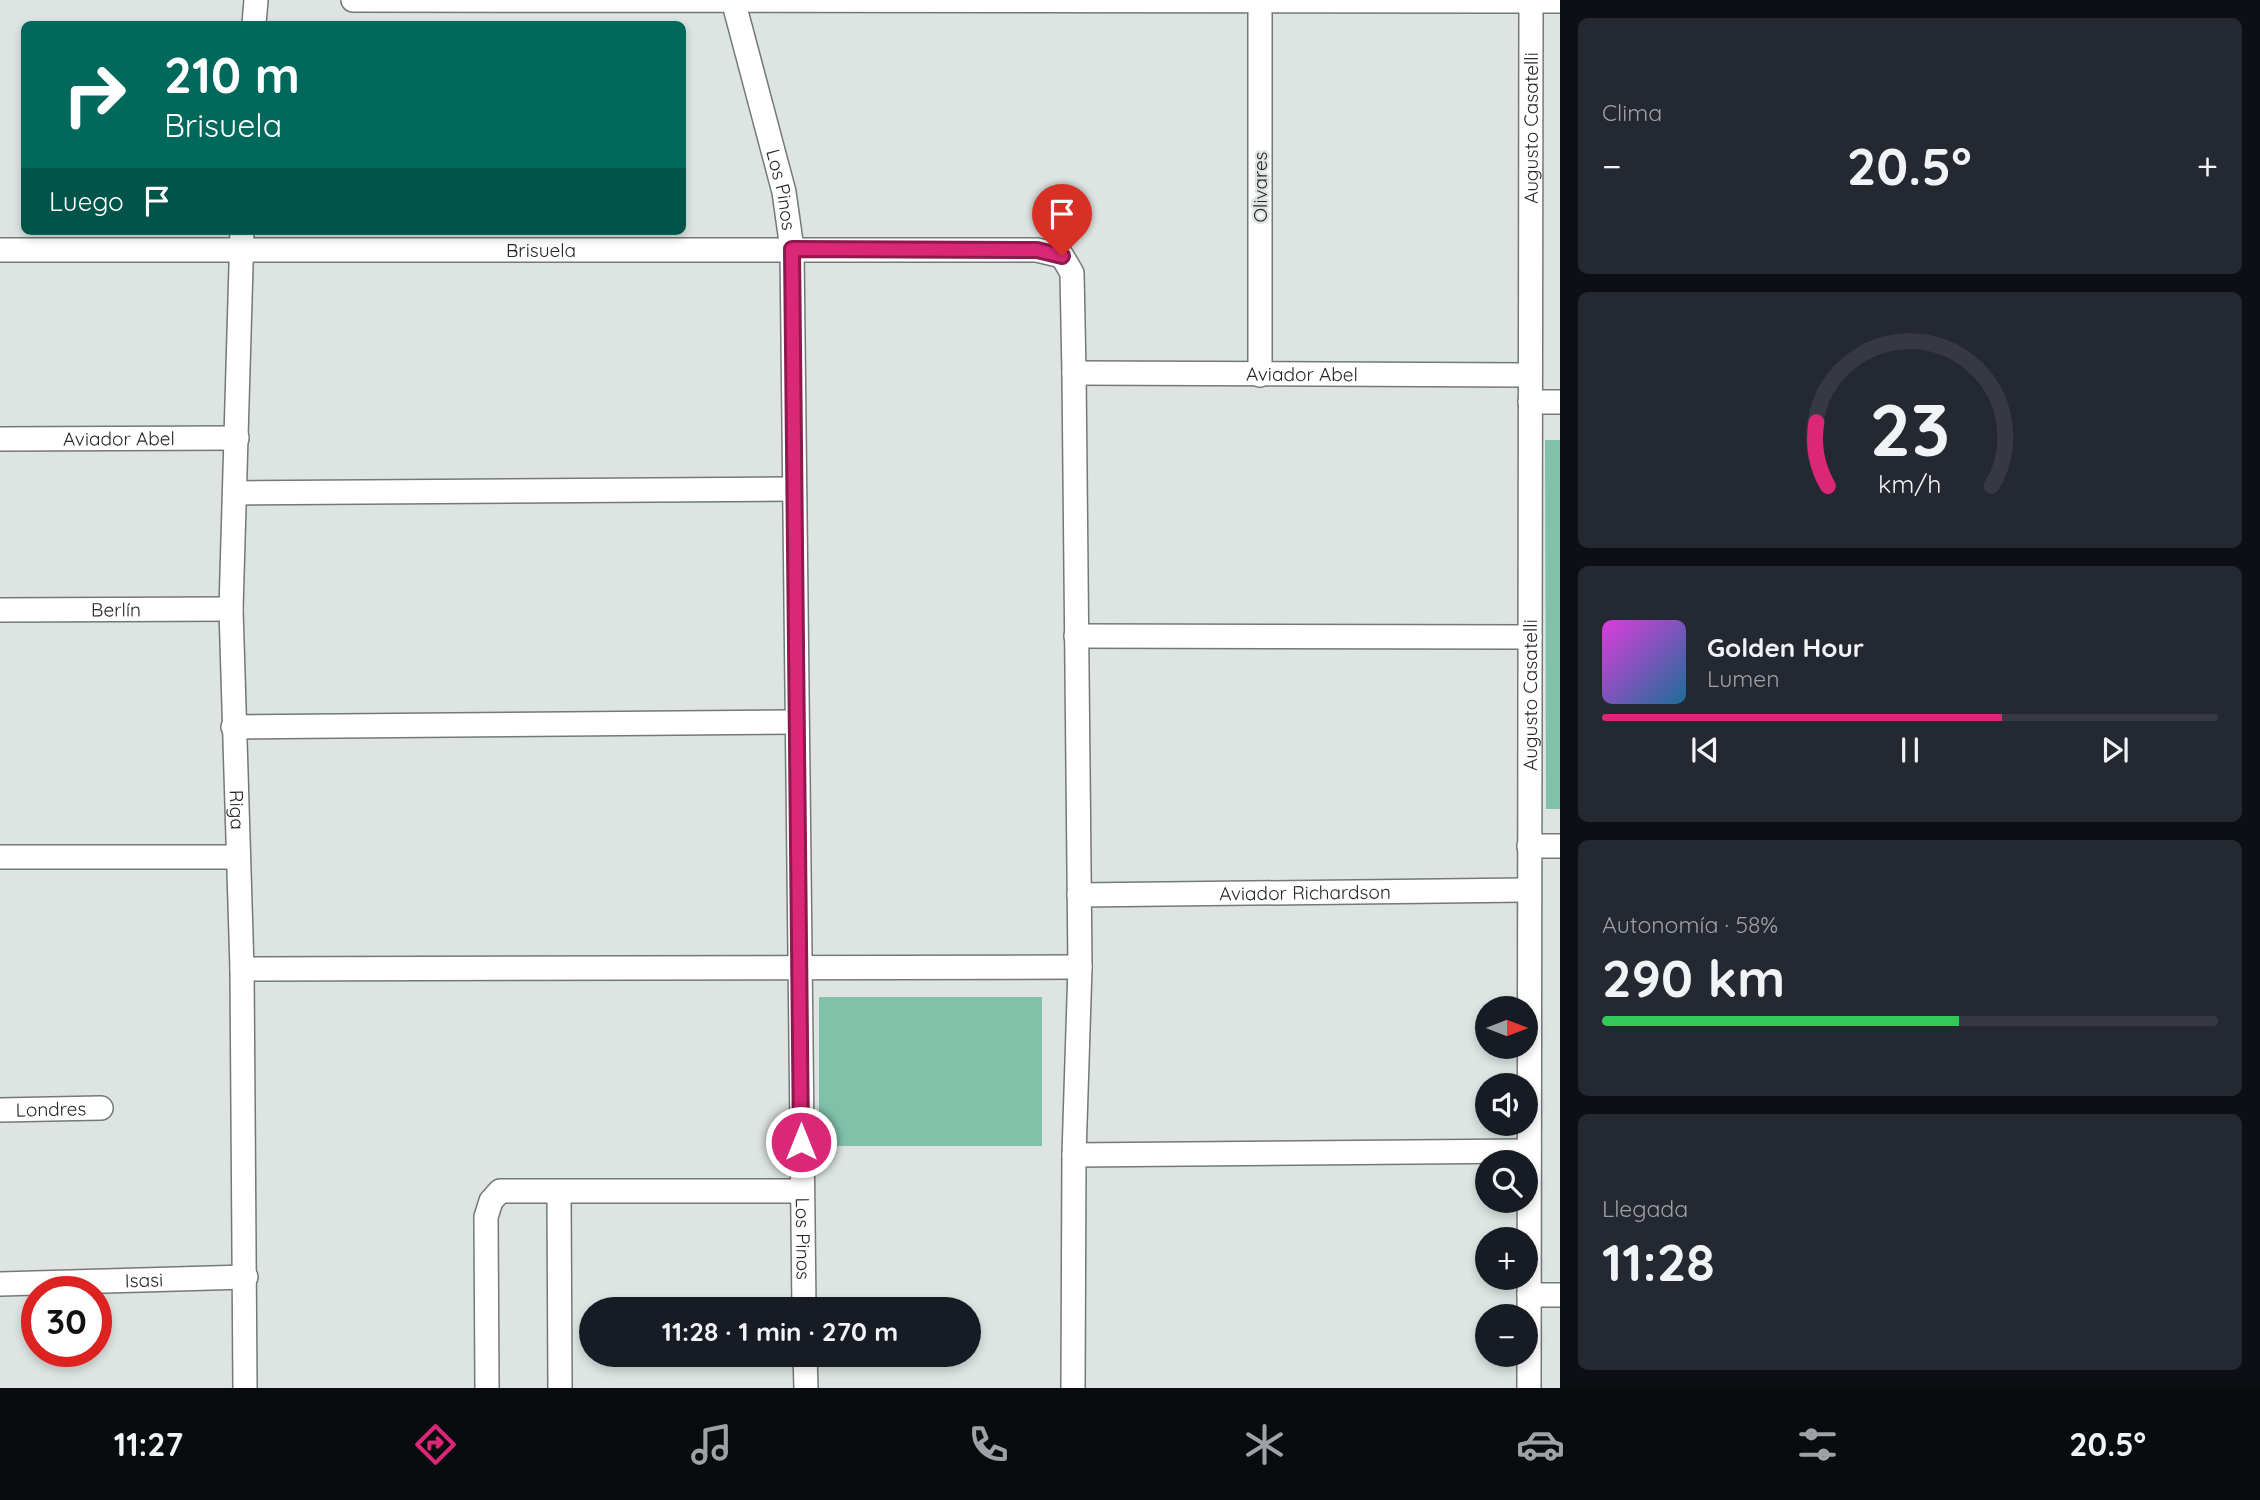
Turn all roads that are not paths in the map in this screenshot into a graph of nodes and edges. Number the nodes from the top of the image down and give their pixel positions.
1 (256, 0) edge
2 (353, 0) edge
3 (1261, 0) edge
4 (733, 1) edge
5 (1531, 1) edge
6 (1560, 1) edge
7 (254, 21) edge
8 (241, 240) edge
9 (792, 249) junction
10 (0, 250) edge
11 (1074, 373) junction
12 (1259, 375) junction
13 (1530, 375) junction
14 (1530, 401) junction
15 (1560, 402) edge
16 (237, 438) junction
17 (0, 439) edge
18 (792, 489) junction
19 (236, 493) junction
20 (231, 609) junction
21 (0, 610) edge
22 (1076, 636) junction
23 (1530, 637) junction
24 (796, 722) junction
25 (233, 727) junction
26 (1529, 846) junction
27 (1560, 846) edge
28 (239, 857) junction
29 (0, 858) edge
30 (1529, 890) junction
31 (1079, 895) junction
32 (801, 967) junction
33 (1080, 967) junction
34 (242, 970) junction
35 (102, 1108) dead end
36 (0, 1110) edge
37 (1529, 1150) edge
38 (1475, 1151) edge
39 (1074, 1155) junction
40 (801, 1191) junction
41 (559, 1193) junction
42 (1529, 1213) edge
43 (246, 1277) junction
44 (0, 1284) edge
45 (1529, 1295) junction
46 (1560, 1295) edge
47 (804, 1297) edge
48 (805, 1367) edge
49 (245, 1388) edge
50 (487, 1388) edge
51 (560, 1388) edge
52 (806, 1388) edge
53 (1073, 1388) edge
54 (1528, 1388) edge

1 - 7 street
2 - 4 street
3 - 4 street
3 - 5 street
3 - 12 street, Olivares
4 - 9 street, Los Pinos
5 - 6 street
5 - 13 street, Augusto Casatelli
8 - 9 street, Brisuela
8 - 10 street, Brisuela
8 - 16 street, Riga
9 - 11 street, Brisuela
9 - 18 street, Los Pinos
11 - 12 street, Aviador Abel
11 - 22 street
12 - 13 street, Aviador Abel
13 - 14 street, Augusto Casatelli
14 - 15 street
14 - 23 street, Augusto Casatelli
16 - 17 street, Aviador Abel
16 - 19 street, Riga
18 - 19 street
18 - 24 street, Los Pinos
19 - 20 street, Riga
20 - 21 street, Berlín
20 - 25 street, Riga
22 - 23 street
22 - 31 street
23 - 26 street, Augusto Casatelli
24 - 25 street
24 - 32 street, Los Pinos
25 - 28 street, Riga
26 - 27 street
26 - 30 street, Augusto Casatelli
28 - 29 street
28 - 34 street, Riga
30 - 31 street, Aviador Richardson
30 - 37 street, Augusto Casatelli
31 - 33 street
32 - 33 street
32 - 34 street
32 - 40 street, Los Pinos
33 - 39 street
34 - 43 street, Riga
35 - 36 street, Londres
38 - 39 street
39 - 53 street
40 - 41 street
40 - 47 street, Los Pinos
41 - 50 street
41 - 51 street
42 - 45 street, Augusto Casatelli
43 - 44 street, Isasi
43 - 49 street, Riga
45 - 46 street
45 - 54 street, Augusto Casatelli
48 - 52 street

